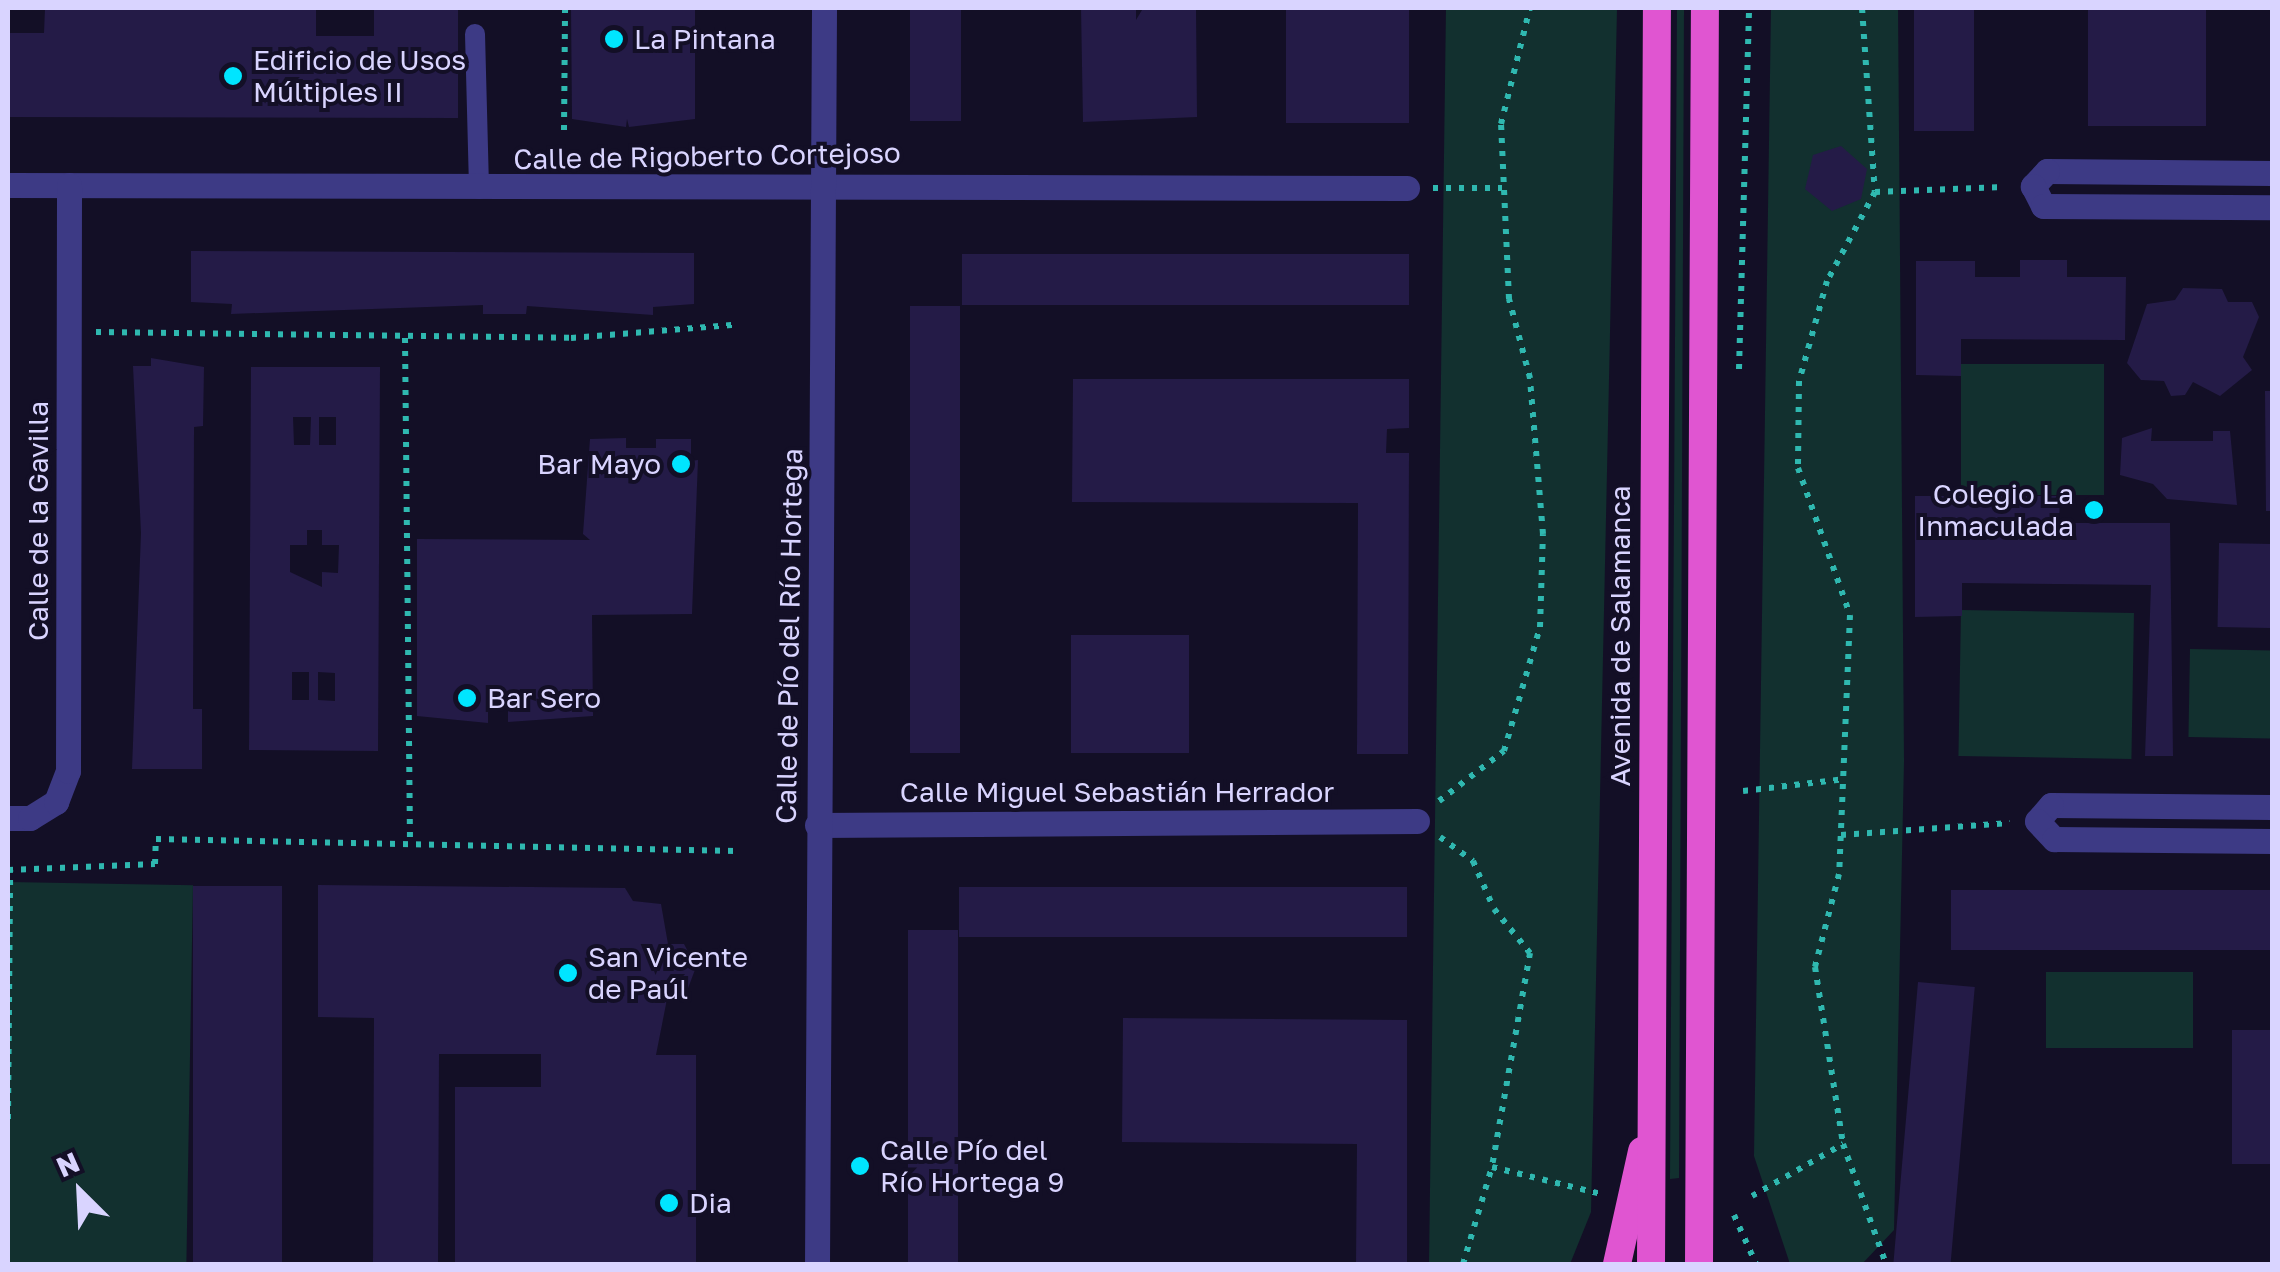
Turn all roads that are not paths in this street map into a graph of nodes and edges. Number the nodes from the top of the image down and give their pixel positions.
1 (824, 8) edge
2 (1657, 8) edge
3 (1705, 8) edge
4 (475, 34) dead end
5 (2272, 172) edge
6 (824, 184) junction
7 (8, 185) edge
8 (69, 185) junction
9 (1407, 188) road end
10 (479, 189) junction
11 (2272, 207) edge
12 (2272, 806) edge
13 (8, 818) edge
14 (1418, 821) road end
15 (817, 825) junction
16 (2272, 842) edge
17 (1649, 1131) junction
18 (817, 1264) edge
19 (1618, 1264) edge
20 (1651, 1264) edge
21 (1698, 1264) edge

1 - 6 street, Calle de Pío del Río Hortega
2 - 17 highway, Avenida de Salamanca
3 - 21 highway
4 - 10 lane
5 - 11 street
6 - 9 street, Calle de Rigoberto Cortejoso
6 - 10 street, Calle de Rigoberto Cortejoso
6 - 15 street, Calle de Pío del Río Hortega
7 - 8 street, Calle de Rigoberto Cortejoso
8 - 10 street, Calle de Rigoberto Cortejoso
8 - 13 street, Calle de la Gavilla
12 - 16 street
14 - 15 street, Calle Miguel Sebastián Herrador
15 - 18 street, Calle de Pío del Río Hortega
17 - 19 highway
17 - 20 highway, Avenida de Salamanca

